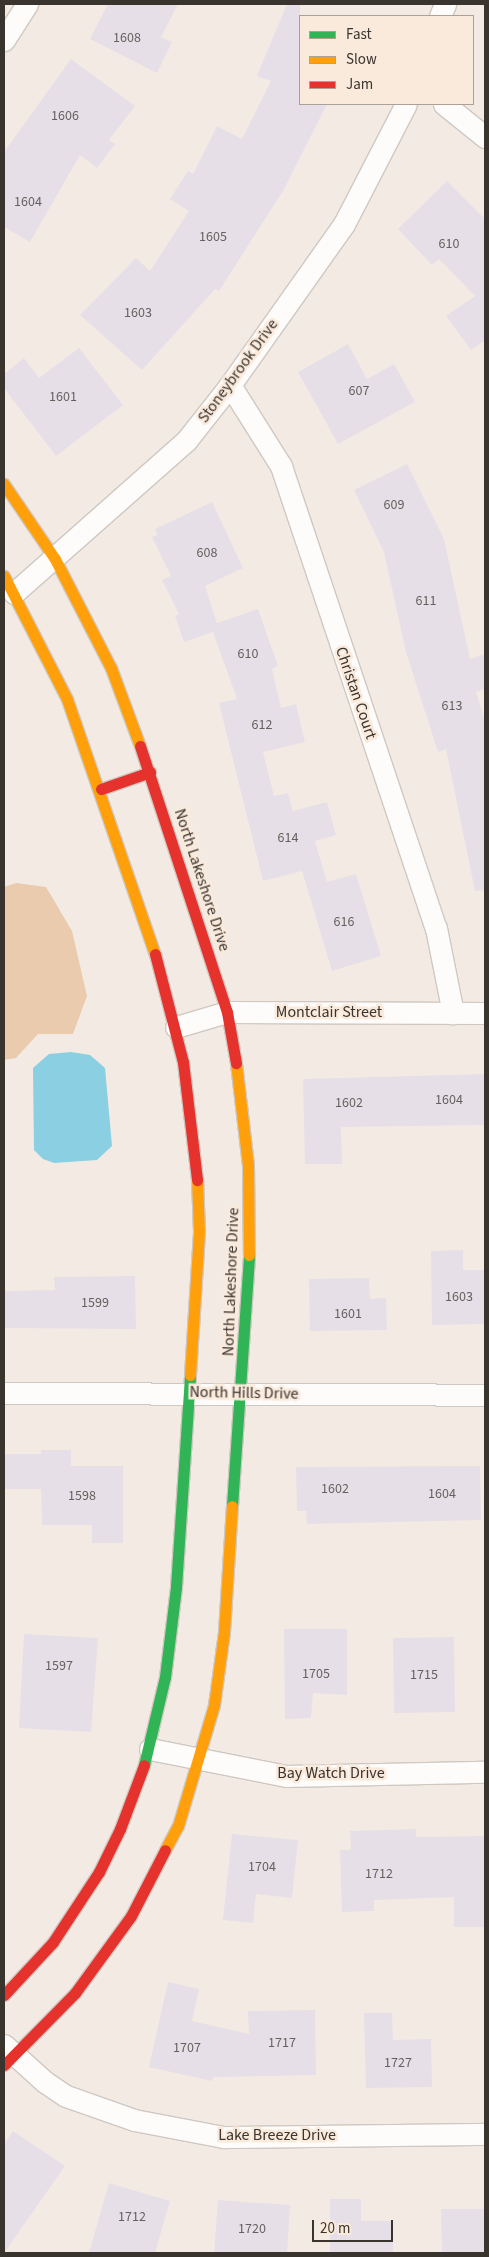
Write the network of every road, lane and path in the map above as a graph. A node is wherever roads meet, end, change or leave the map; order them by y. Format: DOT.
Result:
graph roads {
  1 [pos="27,4"];
  2 [pos="4,40"];
  3 [pos="405,105"];
  4 [pos="445,105"];
  5 [pos="485,137"];
  6 [pos="230,385"];
  7 [pos="4,484"];
  8 [pos="54,559"];
  9 [pos="9,585"];
  10 [pos="150,772"];
  11 [pos="101,790"];
  12 [pos="226,1012"];
  13 [pos="454,1013"];
  14 [pos="485,1013"];
  15 [pos="176,1027"];
  16 [pos="190,1392"];
  17 [pos="4,1393"];
  18 [pos="242,1393"];
  19 [pos="485,1395"];
  20 [pos="150,1748"];
  21 [pos="200,1760"];
  22 [pos="485,1772"];
  23 [pos="4,1995"];
  24 [pos="7,2055"];
  25 [pos="485,2134"];
  1 -- 2 [label="street"];
  3 -- 6 [label="street, Stoneybrook Drive"];
  4 -- 5 [label="street"];
  6 -- 8 [label="street, Stoneybrook Drive"];
  6 -- 13 [label="street, Christan Court"];
  7 -- 8 [label="main road, North Lakeshore Drive"];
  8 -- 9 [label="street, Stoneybrook Drive"];
  8 -- 10 [label="main road, North Lakeshore Drive"];
  9 -- 11 [label="main road, North Lakeshore Drive"];
  10 -- 11 [label="main road"];
  10 -- 12 [label="main road, North Lakeshore Drive"];
  11 -- 15 [label="main road, North Lakeshore Drive"];
  12 -- 13 [label="street, Montclair Street"];
  12 -- 15 [label="street, Montclair Street"];
  12 -- 18 [label="main road, North Lakeshore Drive"];
  13 -- 14 [label="street, Montclair Street"];
  15 -- 16 [label="main road, North Lakeshore Drive"];
  16 -- 17 [label="street, North Hills Drive"];
  16 -- 18 [label="street, North Hills Drive"];
  16 -- 20 [label="main road, North Lakeshore Drive"];
  18 -- 19 [label="street, North Hills Drive"];
  18 -- 21 [label="main road, North Lakeshore Drive"];
  20 -- 21 [label="street, Bay Watch Drive"];
  20 -- 23 [label="main road, North Lakeshore Drive"];
  21 -- 22 [label="street, Bay Watch Drive"];
  21 -- 24 [label="main road, North Lakeshore Drive"];
  24 -- 25 [label="street, Lake Breeze Drive"];
}
